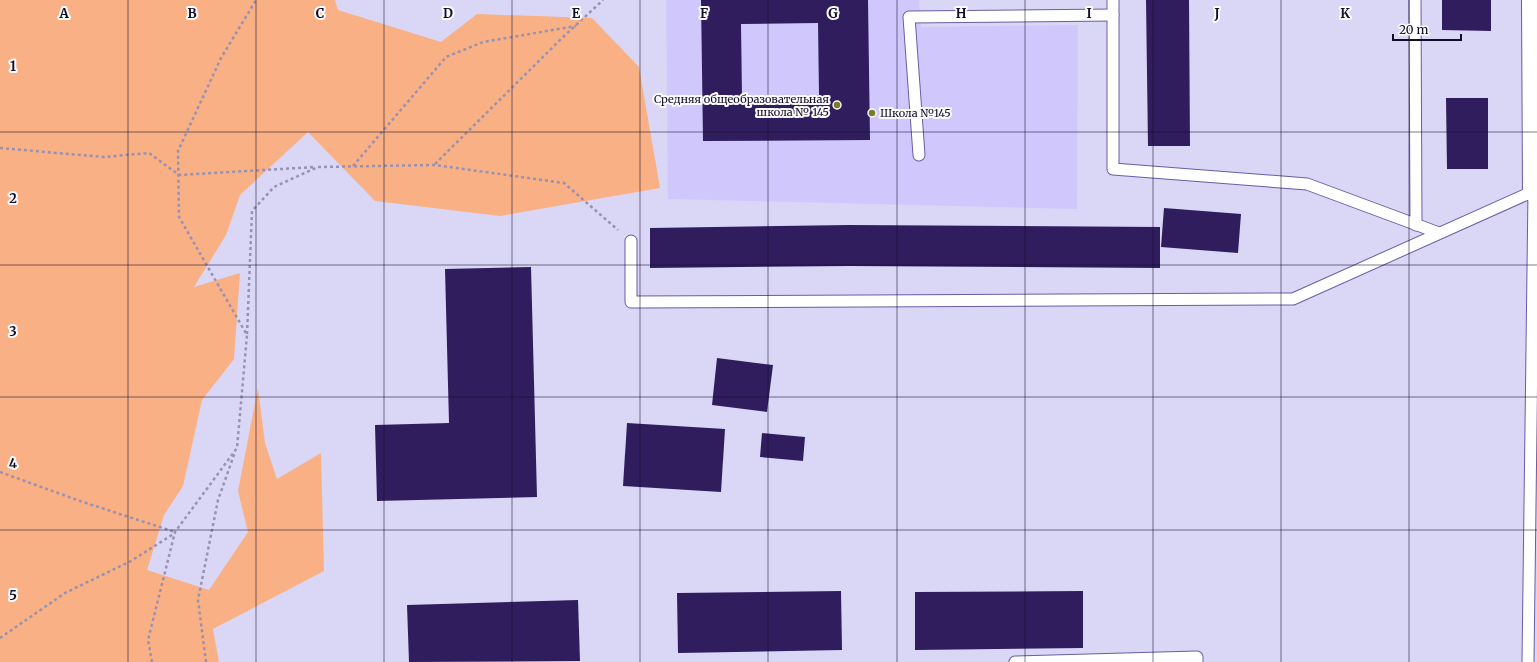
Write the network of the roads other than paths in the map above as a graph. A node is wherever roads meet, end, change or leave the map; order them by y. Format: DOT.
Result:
graph roads {
  1 [pos="1113,0"];
  2 [pos="1415,0"];
  3 [pos="1533,0"];
  4 [pos="1113,15"];
  5 [pos="919,155"];
  6 [pos="1534,191"];
  7 [pos="1416,225"];
  8 [pos="1439,233"];
  9 [pos="631,241"];
  10 [pos="1015,662"];
  11 [pos="1197,662"];
  12 [pos="1528,662"];
  1 -- 4 [label="lane"];
  2 -- 7 [label="lane"];
  3 -- 6 [label="street"];
  4 -- 5 [label="lane"];
  4 -- 7 [label="lane"];
  6 -- 8 [label="lane"];
  6 -- 12 [label="lane"];
  7 -- 8 [label="lane"];
  8 -- 9 [label="lane"];
  10 -- 11 [label="lane"];
}
